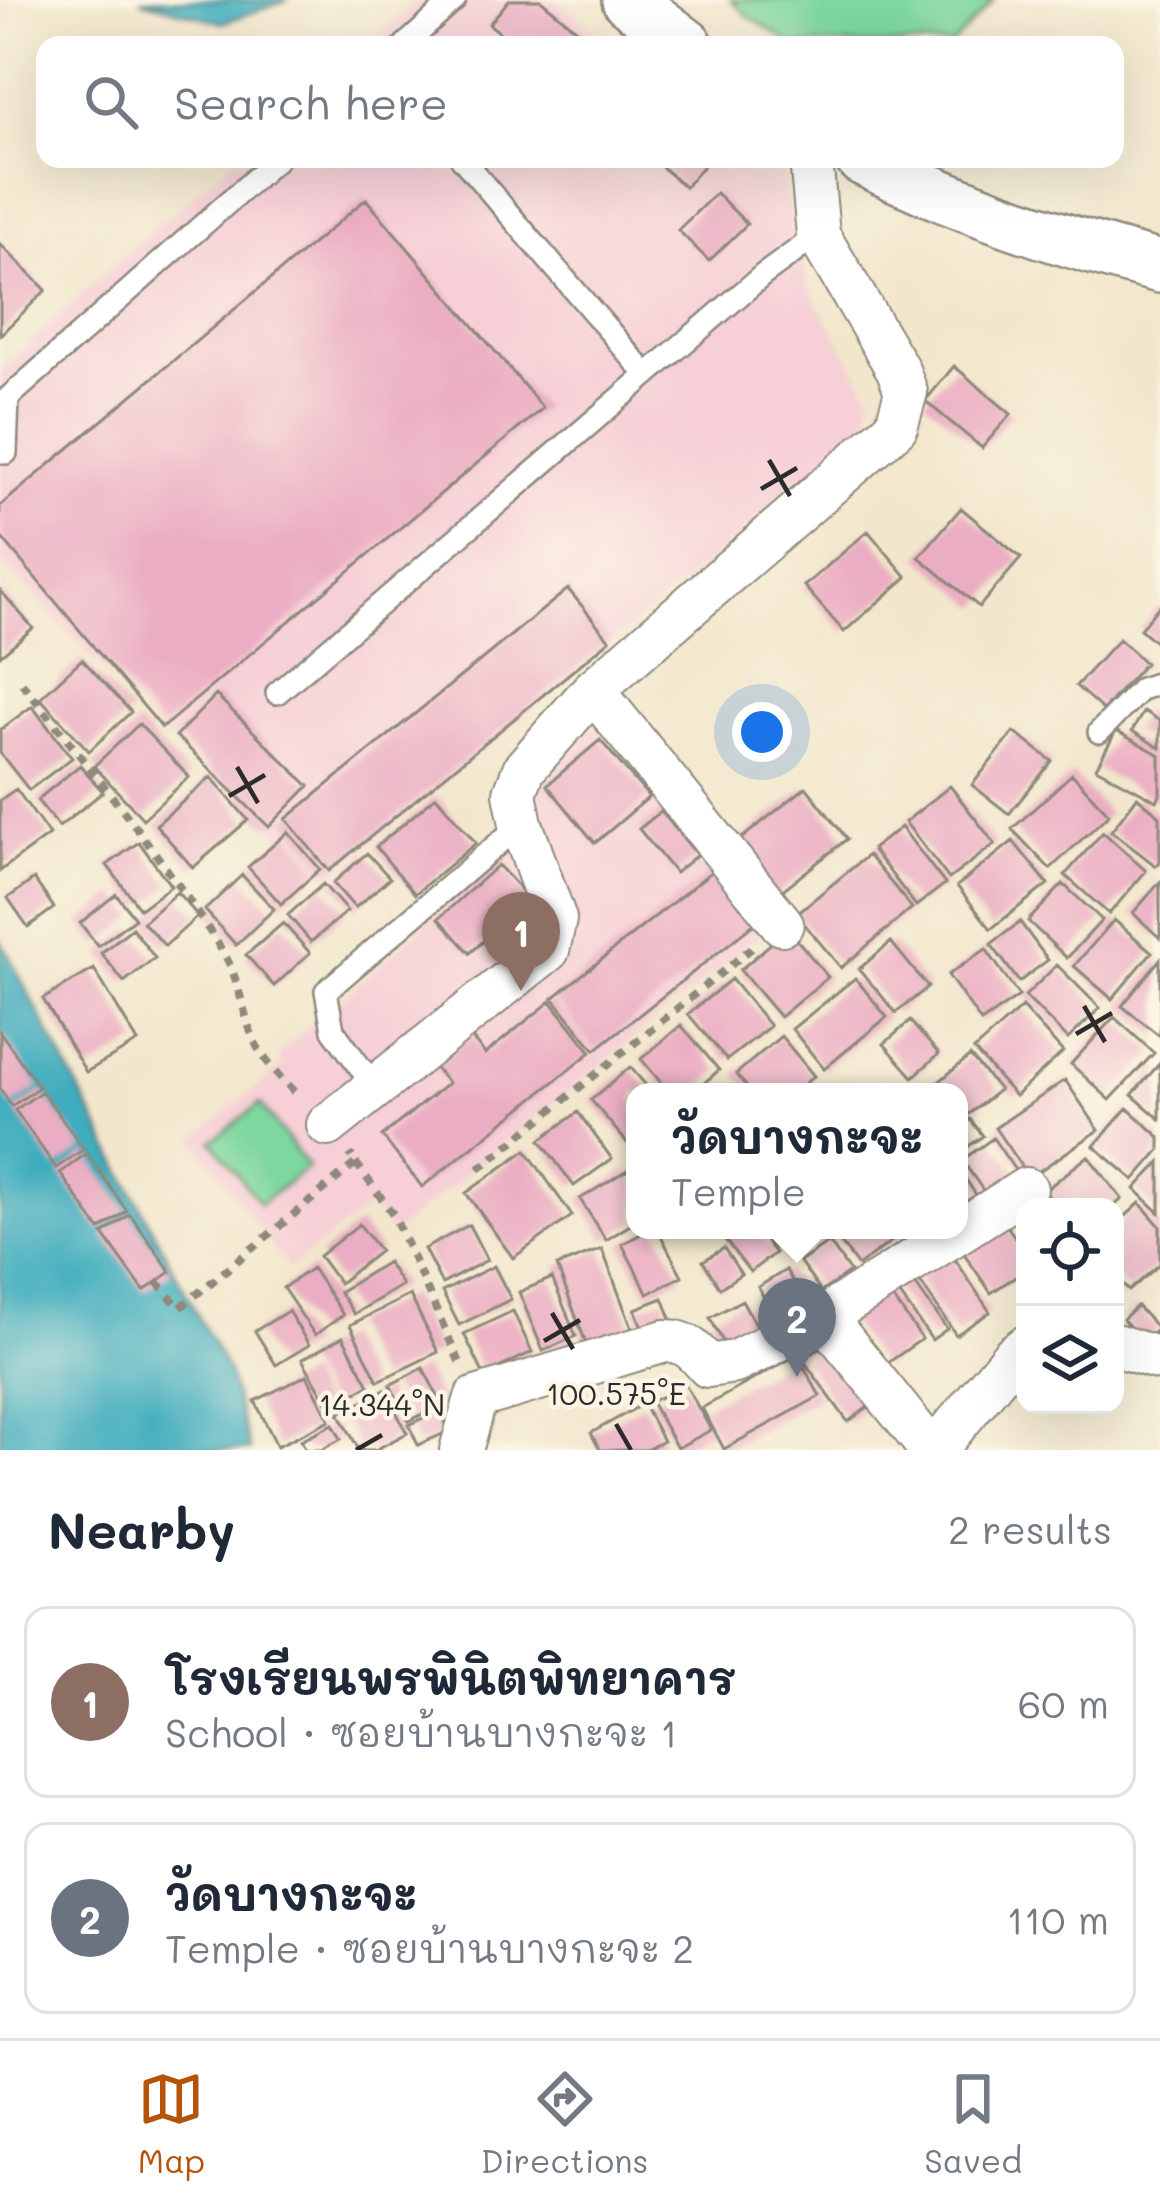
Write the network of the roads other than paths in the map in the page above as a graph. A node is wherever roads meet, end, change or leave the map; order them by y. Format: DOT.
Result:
graph roads {
  1 [pos="455,0"];
  2 [pos="628,0"];
  3 [pos="414,36"];
  4 [pos="675,36"];
  5 [pos="267,168"];
  6 [pos="470,168"];
  7 [pos="812,168"];
  8 [pos="880,168"];
  9 [pos="818,235"];
  10 [pos="1160,267"];
  11 [pos="647,375"];
  12 [pos="4,394"];
  13 [pos="6,453"];
  14 [pos="1160,682"];
  15 [pos="593,690"];
  16 [pos="277,693"];
  17 [pos="1099,732"];
  18 [pos="521,824"];
  19 [pos="782,924"];
  20 [pos="374,1086"];
  21 [pos="328,1125"];
  22 [pos="1026,1189"];
  23 [pos="968,1226"];
  24 [pos="947,1239"];
  25 [pos="824,1317"];
  26 [pos="1124,1348"];
  27 [pos="1016,1354"];
  28 [pos="1160,1359"];
  29 [pos="461,1450"];
  30 [pos="933,1450"];
  1 -- 3 [label="lane"];
  2 -- 4 [label="street"];
  5 -- 12 [label="lane"];
  6 -- 11 [label="lane"];
  7 -- 9 [label="street"];
  8 -- 10 [label="street"];
  9 -- 11 [label="lane"];
  9 -- 15 [label="street"];
  11 -- 16 [label="lane"];
  12 -- 13 [label="lane"];
  14 -- 17 [label="lane"];
  15 -- 18 [label="street"];
  15 -- 19 [label="street"];
  18 -- 20 [label="street"];
  18 -- 20 [label="lane"];
  20 -- 21 [label="street"];
  22 -- 23 [label="street"];
  24 -- 25 [label="street"];
  25 -- 29 [label="street"];
  25 -- 30 [label="street"];
  26 -- 28 [label="street"];
  27 -- 30 [label="street"];
}
